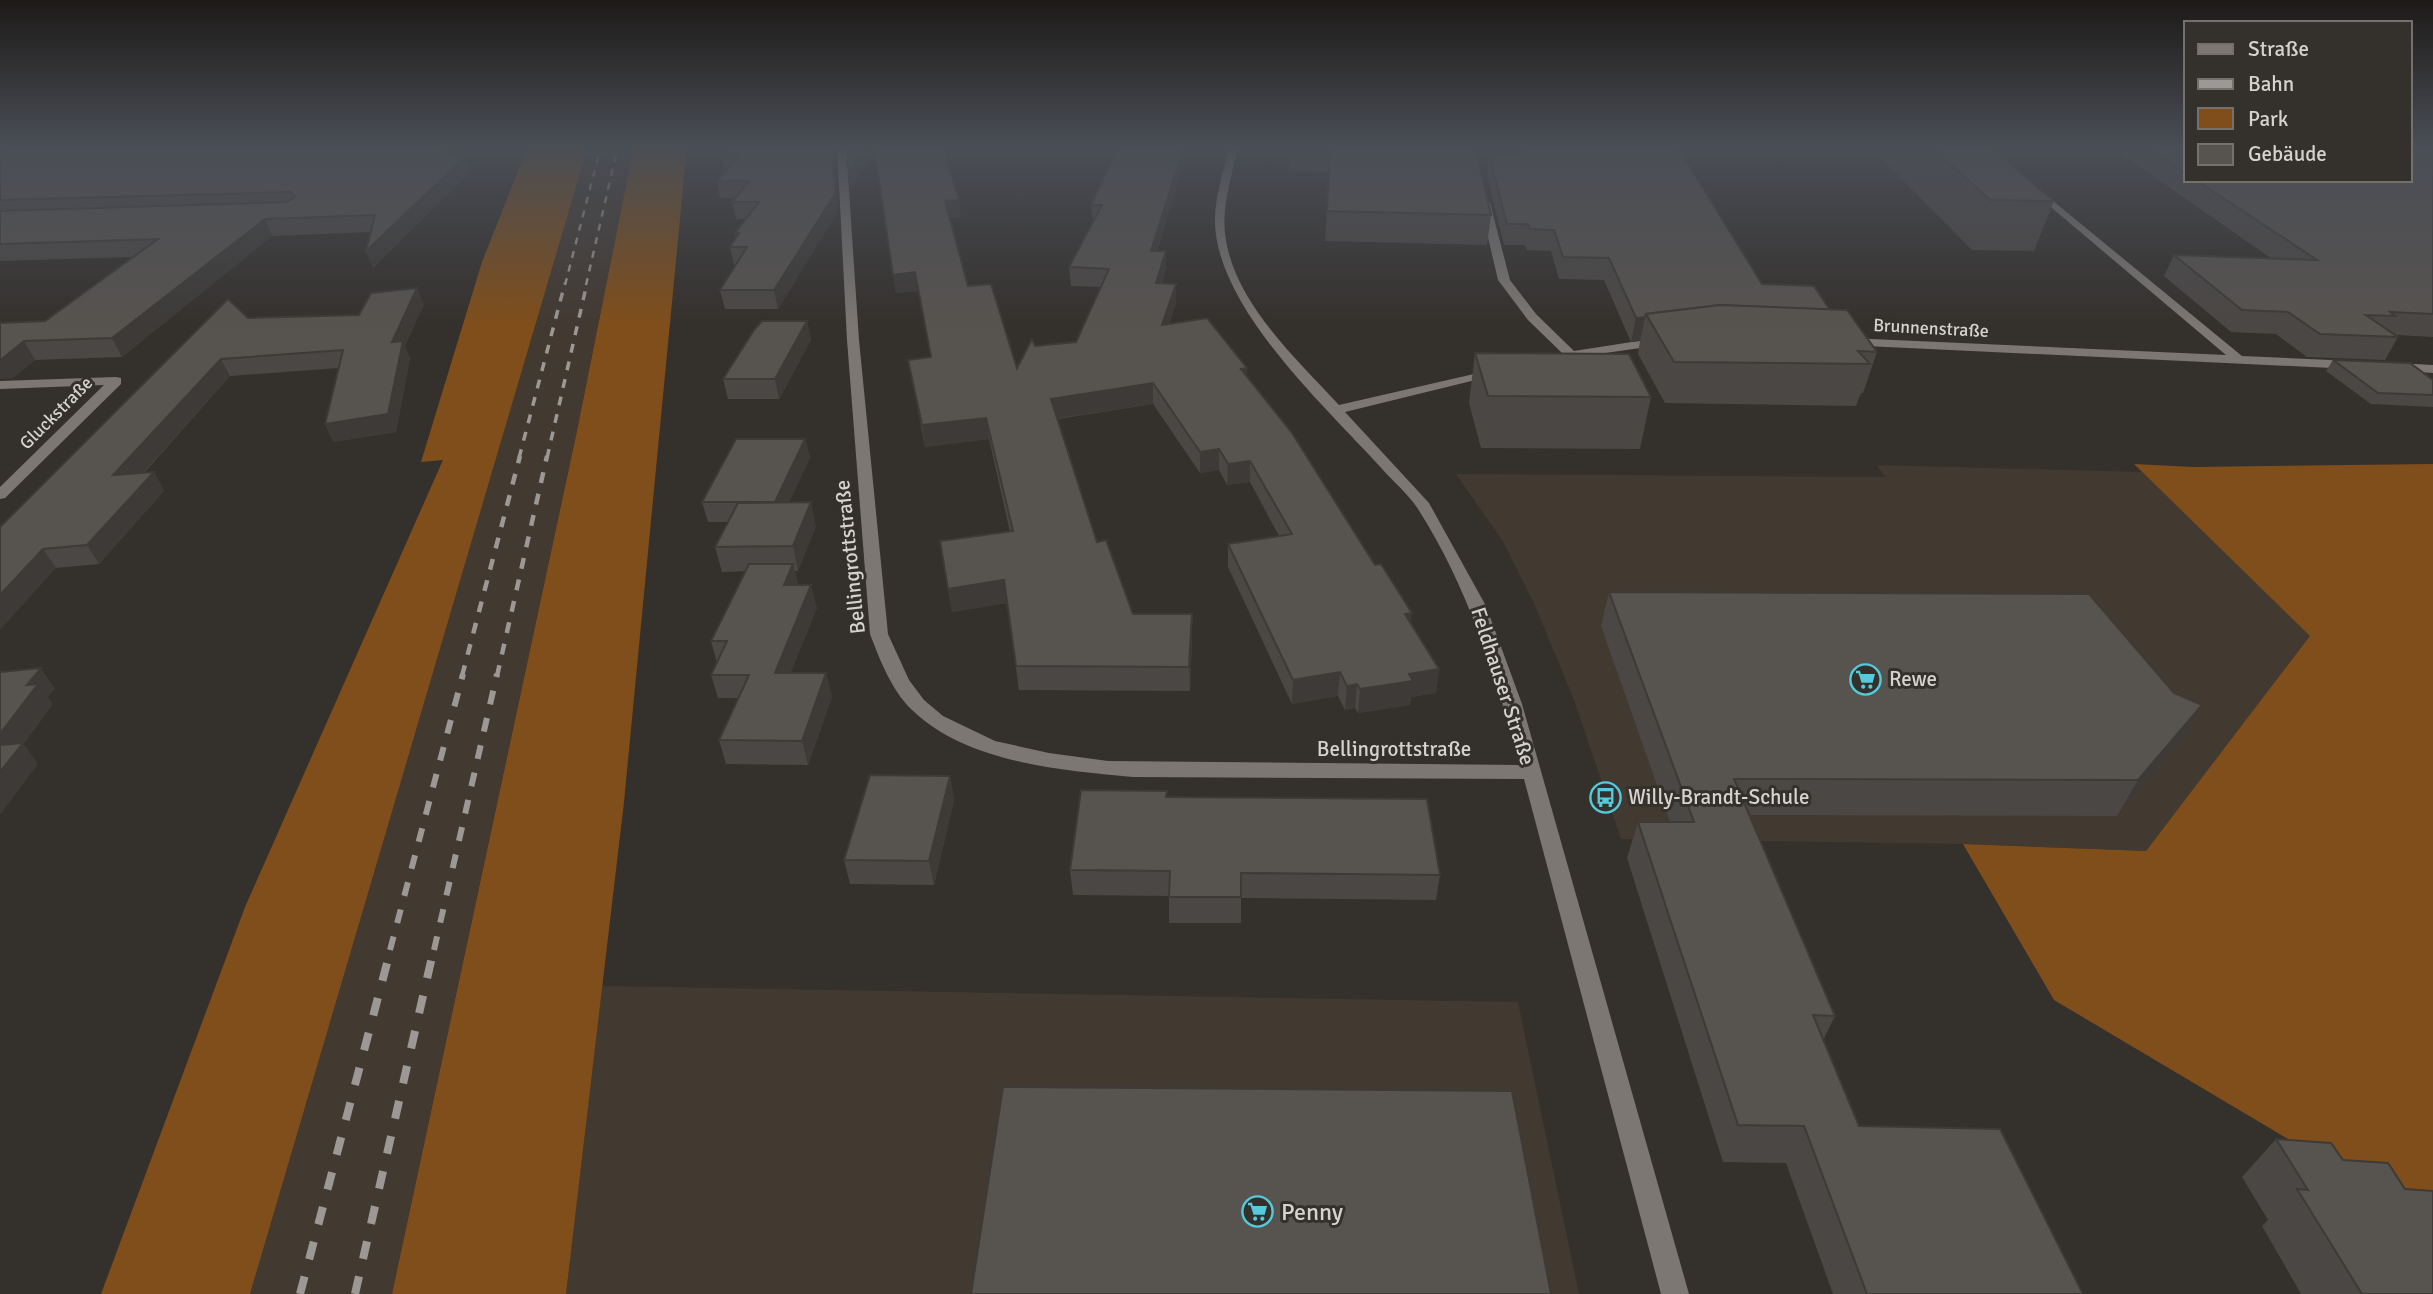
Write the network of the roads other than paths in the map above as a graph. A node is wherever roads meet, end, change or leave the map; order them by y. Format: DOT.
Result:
graph roads {
  1 [pos="845,206"];
  2 [pos="1221,206"];
  3 [pos="1486,206"];
  4 [pos="2055,206"];
  5 [pos="1675,340"];
  6 [pos="1835,341"];
  7 [pos="1570,354"];
  8 [pos="2238,359"];
  9 [pos="1538,361"];
  10 [pos="2363,365"];
  11 [pos="2377,366"];
  12 [pos="1514,367"];
  13 [pos="2433,369"];
  14 [pos="0,385"];
  15 [pos="1335,410"];
  16 [pos="0,495"];
  17 [pos="1531,772"];
  18 [pos="1675,1294"];
  1 -- 17 [label="street, Bellingrottstraße"];
  2 -- 15 [label="street, Feldhauser Straße"];
  3 -- 7 [label="street"];
  4 -- 8 [label="street"];
  5 -- 7 [label="street"];
  6 -- 8 [label="street, Brunnenstraße"];
  7 -- 9 [label="street"];
  8 -- 10 [label="street, Brunnenstraße"];
  11 -- 13 [label="street"];
  12 -- 15 [label="street"];
  14 -- 16 [label="street, Gluckstraße"];
  15 -- 17 [label="street, Feldhauser Straße"];
  17 -- 18 [label="street, Feldhauser Straße"];
}
